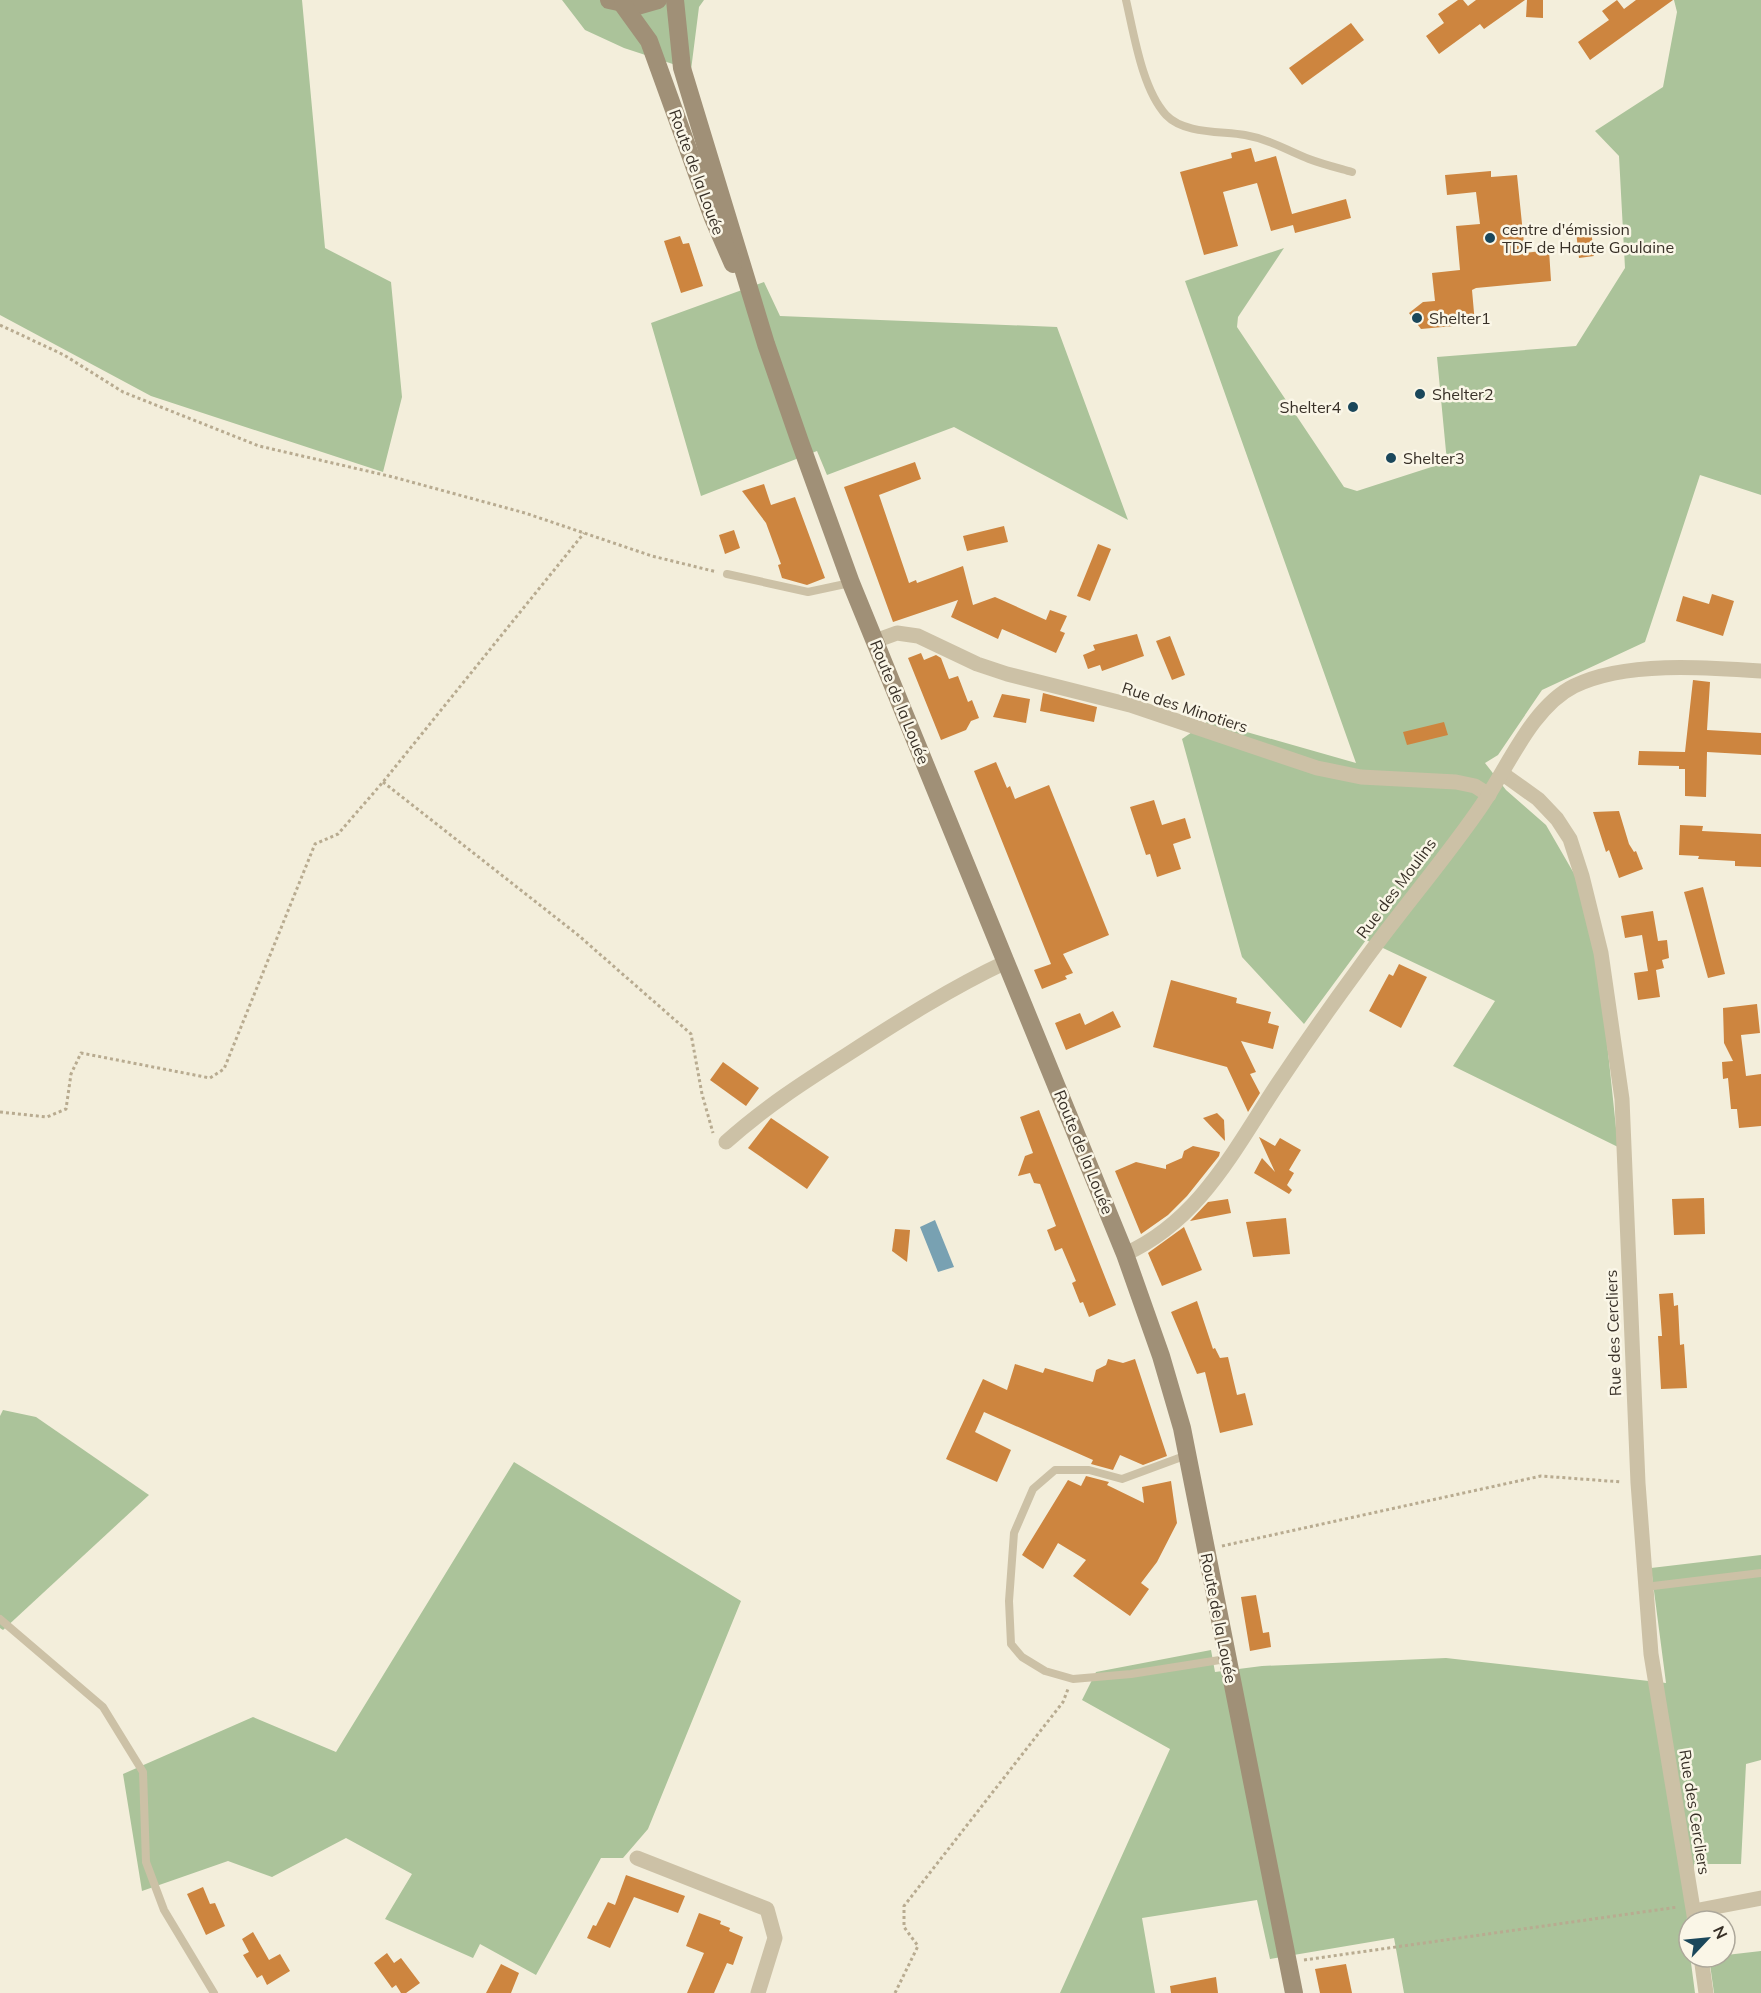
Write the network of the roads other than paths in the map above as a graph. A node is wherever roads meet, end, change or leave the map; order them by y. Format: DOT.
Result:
graph roads {
  1 [pos="658,0"];
  2 [pos="675,0"];
  3 [pos="1126,0"];
  4 [pos="616,2"];
  5 [pos="1352,172"];
  6 [pos="766,344"];
  7 [pos="727,574"];
  8 [pos="851,583"];
  9 [pos="875,641"];
  10 [pos="1761,671"];
  11 [pos="1503,774"];
  12 [pos="1488,795"];
  13 [pos="1006,962"];
  14 [pos="726,1142"];
  15 [pos="1125,1254"];
  16 [pos="1187,1455"];
  17 [pos="1761,1574"];
  18 [pos="1645,1587"];
  19 [pos="0,1619"];
  20 [pos="1226,1659"];
  21 [pos="637,1858"];
  22 [pos="1761,1898"];
  23 [pos="1694,1909"];
  24 [pos="1708,1909"];
  25 [pos="1703,1969"];
  26 [pos="214,1993"];
  27 [pos="758,1993"];
  28 [pos="1294,1993"];
  29 [pos="1706,1993"];
  1 -- 4 [label="main road"];
  2 -- 6 [label="main road, Route de la Louée"];
  3 -- 5 [label="lane"];
  4 -- 6 [label="main road, Route de la Louée"];
  6 -- 8 [label="main road, Route de la Louée"];
  7 -- 8 [label="lane"];
  8 -- 9 [label="main road, Route de la Louée"];
  9 -- 12 [label="street, Rue des Minotiers"];
  9 -- 13 [label="main road, Route de la Louée"];
  10 -- 11 [label="street, Rue des Moulins"];
  11 -- 12 [label="street, Rue des Moulins"];
  11 -- 18 [label="street, Rue des Cercliers"];
  12 -- 15 [label="street, Rue des Moulins"];
  13 -- 14 [label="street"];
  13 -- 15 [label="main road, Route de la Louée"];
  15 -- 16 [label="main road, Route de la Louée"];
  16 -- 20 [label="main road, Route de la Louée"];
  16 -- 20 [label="lane"];
  17 -- 18 [label="lane"];
  18 -- 23 [label="street, Rue des Cercliers"];
  19 -- 26 [label="lane"];
  20 -- 28 [label="main road, Route de la Louée"];
  21 -- 27 [label="street"];
  22 -- 24 [label="street"];
  25 -- 29 [label="street"];
}
